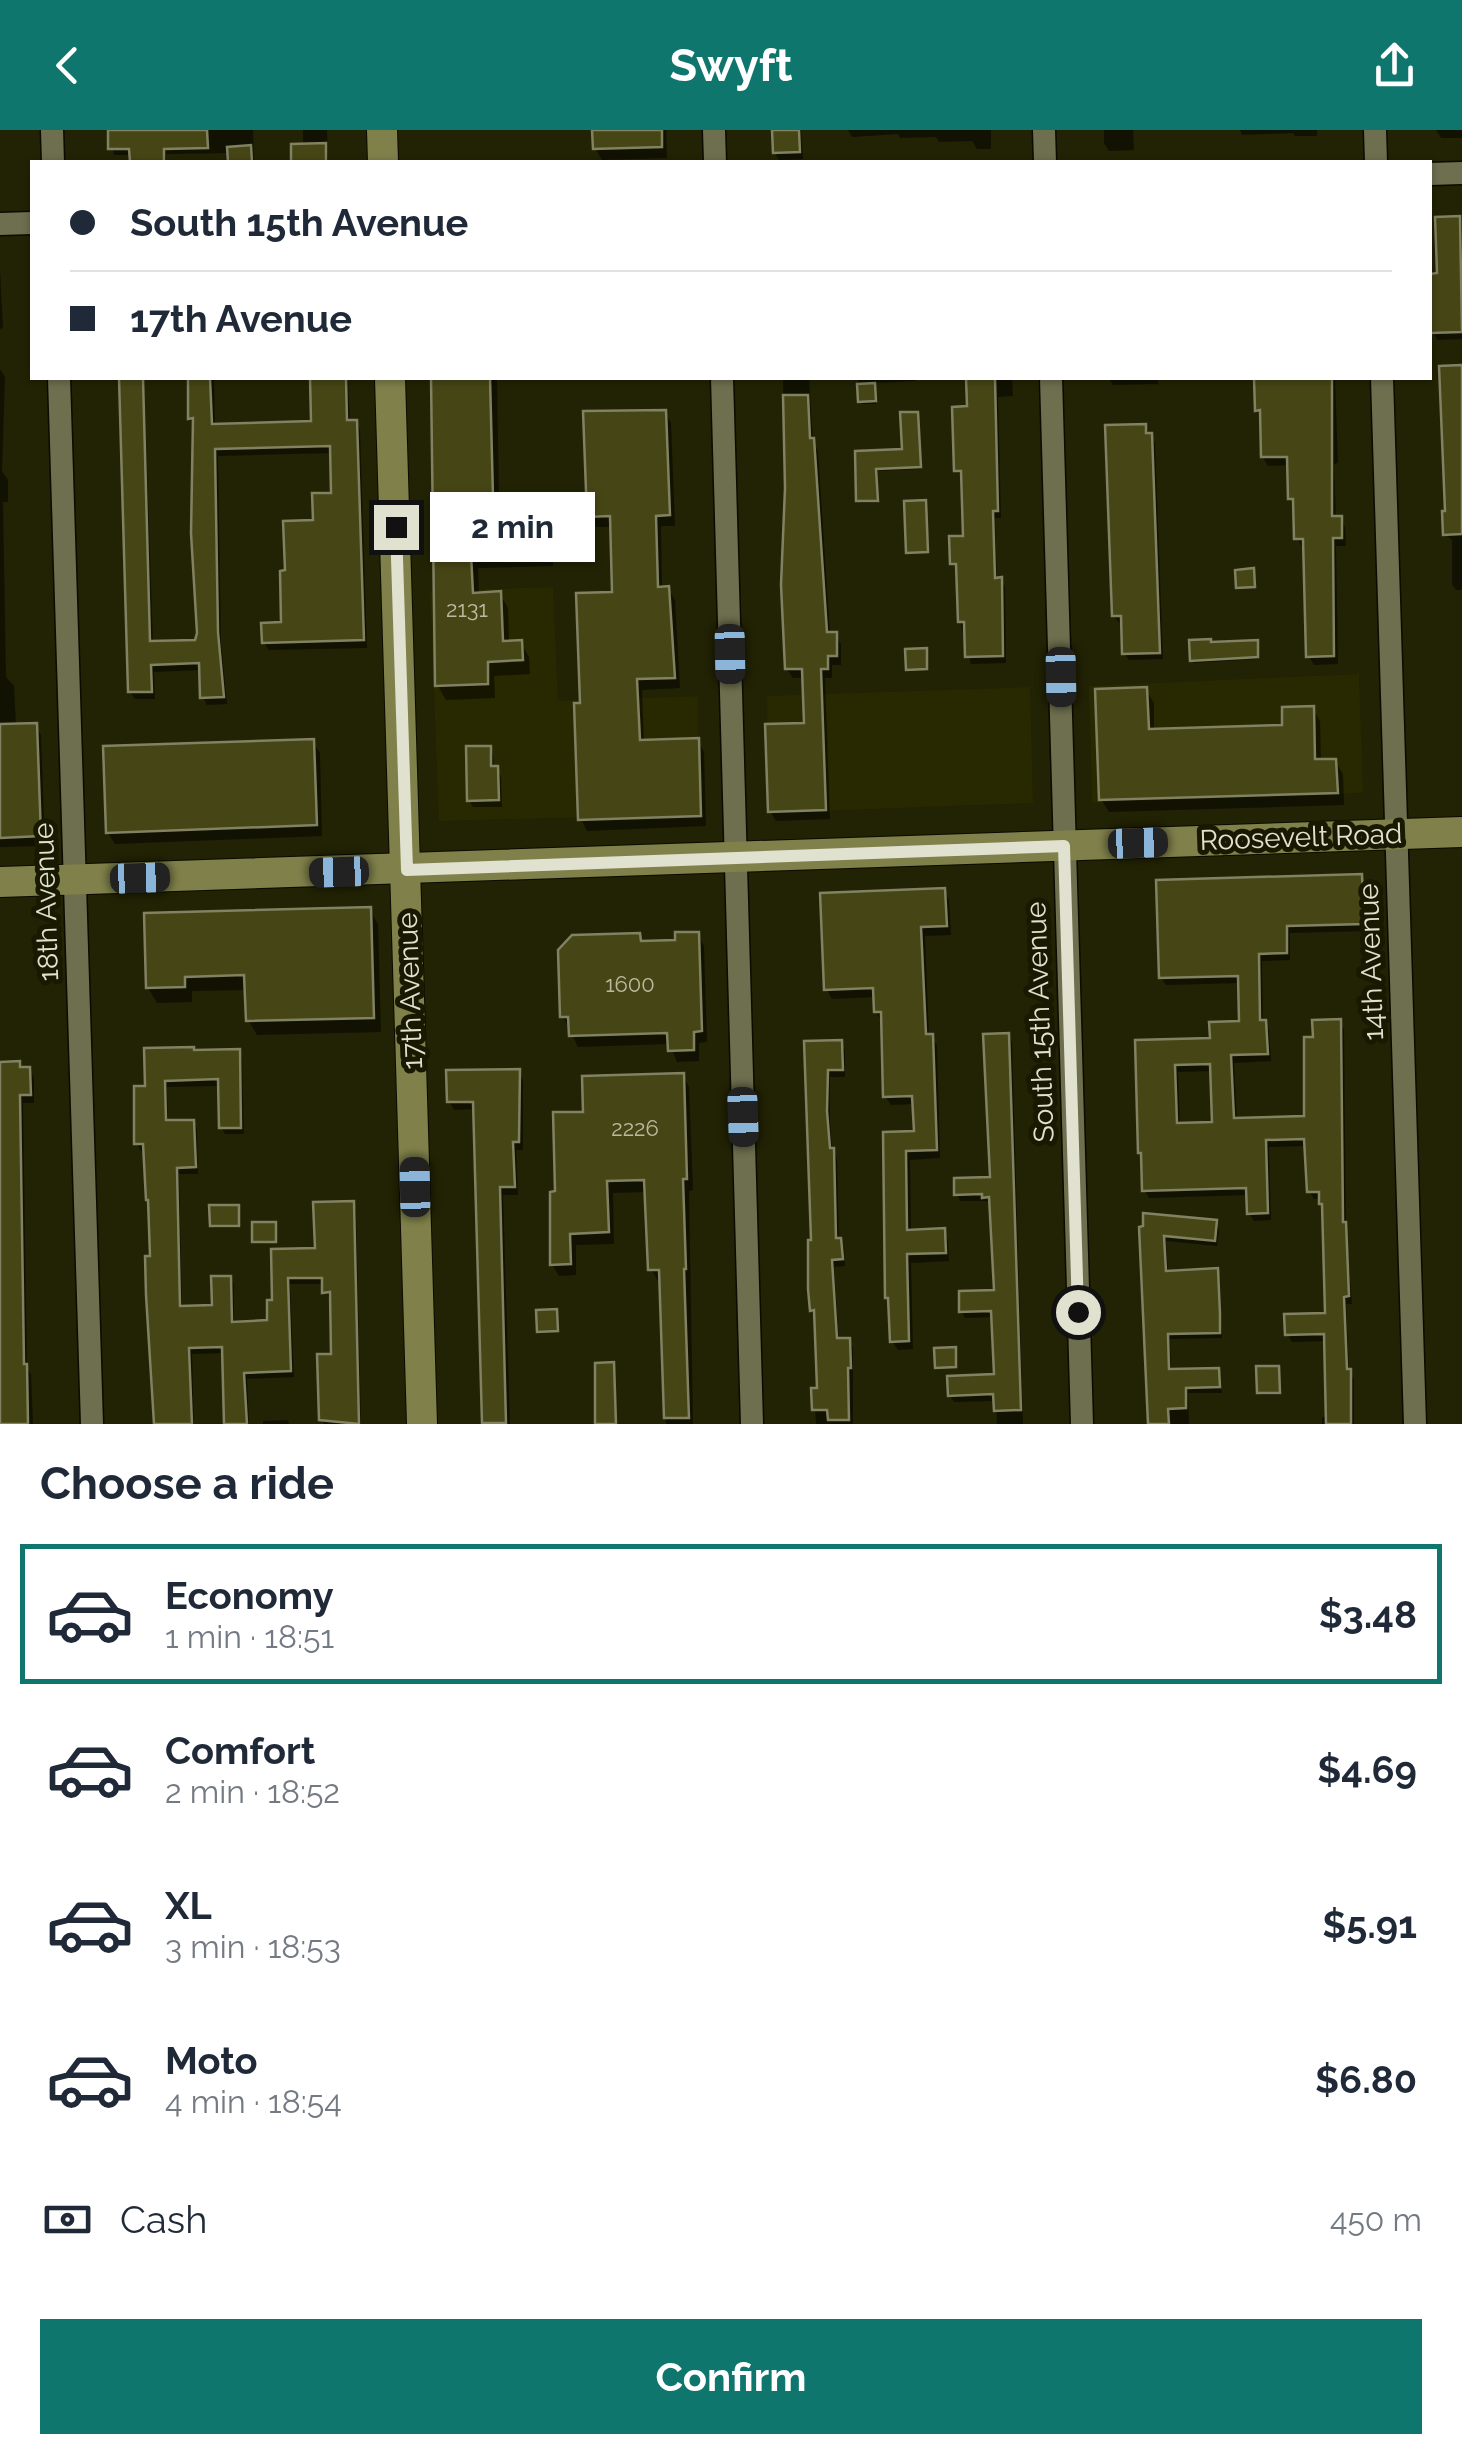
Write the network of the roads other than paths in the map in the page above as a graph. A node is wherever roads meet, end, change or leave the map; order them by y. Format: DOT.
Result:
graph roads {
  1 [pos="52,130"];
  2 [pos="382,130"];
  3 [pos="714,130"];
  4 [pos="1044,130"];
  5 [pos="1375,130"];
  6 [pos="53,160"];
  7 [pos="383,160"];
  8 [pos="715,160"];
  9 [pos="1045,160"];
  10 [pos="1376,160"];
  11 [pos="1462,173"];
  12 [pos="1432,174"];
  13 [pos="30,223"];
  14 [pos="0,224"];
  15 [pos="59,380"];
  16 [pos="390,380"];
  17 [pos="722,380"];
  18 [pos="1052,380"];
  19 [pos="1382,380"];
  20 [pos="1462,832"];
  21 [pos="1397,834"];
  22 [pos="1064,846"];
  23 [pos="736,859"];
  24 [pos="407,870"];
  25 [pos="74,880"];
  26 [pos="0,882"];
  27 [pos="92,1424"];
  28 [pos="422,1424"];
  29 [pos="752,1424"];
  30 [pos="1082,1424"];
  31 [pos="1415,1424"];
  1 -- 6 [label="street"];
  2 -- 7 [label="main road"];
  3 -- 8 [label="street"];
  4 -- 9 [label="street"];
  5 -- 10 [label="street"];
  11 -- 12 [label="street"];
  13 -- 14 [label="street"];
  15 -- 25 [label="street, 18th Avenue"];
  16 -- 24 [label="main road, 17th Avenue"];
  17 -- 23 [label="street"];
  18 -- 22 [label="street, South 15th Avenue"];
  19 -- 21 [label="street, 14th Avenue"];
  20 -- 21 [label="main road, Roosevelt Road"];
  21 -- 22 [label="main road, Roosevelt Road"];
  21 -- 31 [label="street, 14th Avenue"];
  22 -- 23 [label="main road, Roosevelt Road"];
  22 -- 30 [label="street, South 15th Avenue"];
  23 -- 24 [label="main road, Roosevelt Road"];
  23 -- 29 [label="street"];
  24 -- 25 [label="main road, Roosevelt Road"];
  24 -- 28 [label="main road, 17th Avenue"];
  25 -- 26 [label="main road, Roosevelt Road"];
  25 -- 27 [label="street, 18th Avenue"];
}
